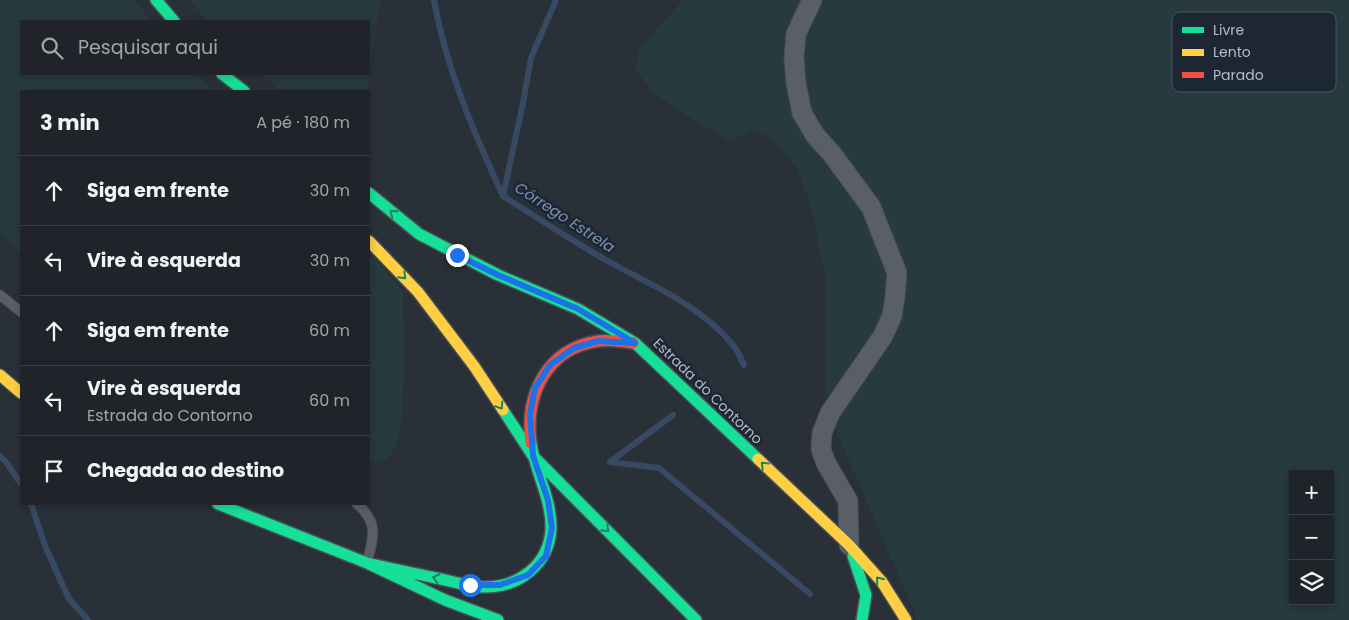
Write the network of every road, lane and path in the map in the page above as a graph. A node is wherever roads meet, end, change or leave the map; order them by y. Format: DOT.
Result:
graph roads {
  1 [pos="156,0"];
  2 [pos="812,0"];
  3 [pos="173,20"];
  4 [pos="217,75"];
  5 [pos="223,75"];
  6 [pos="229,90"];
  7 [pos="243,90"];
  8 [pos="370,194"];
  9 [pos="370,243"];
  10 [pos="0,295"];
  11 [pos="20,311"];
  12 [pos="635,343"];
  13 [pos="0,375"];
  14 [pos="20,392"];
  15 [pos="533,456"];
  16 [pos="221,505"];
  17 [pos="358,505"];
  18 [pos="849,545"];
  19 [pos="367,563"];
  20 [pos="498,620"];
  21 [pos="696,620"];
  22 [pos="862,620"];
  23 [pos="906,620"];
  1 -- 3 [label="main road"];
  2 -- 18 [label="street"];
  4 -- 6 [label="main road"];
  5 -- 7 [label="main road"];
  12 -- 8 [label="main road, Estrada do Contorno, one-way"];
  9 -- 15 [label="main road, one-way"];
  10 -- 11 [label="lane"];
  12 -- 15 [label="main road"];
  18 -- 12 [label="main road, Estrada do Contorno, one-way"];
  13 -- 14 [label="main road"];
  15 -- 19 [label="main road, one-way"];
  15 -- 21 [label="main road, one-way"];
  16 -- 19 [label="main road"];
  17 -- 19 [label="lane"];
  18 -- 22 [label="main road"];
  23 -- 18 [label="main road, Estrada do Contorno, one-way"];
  19 -- 20 [label="main road"];
}
